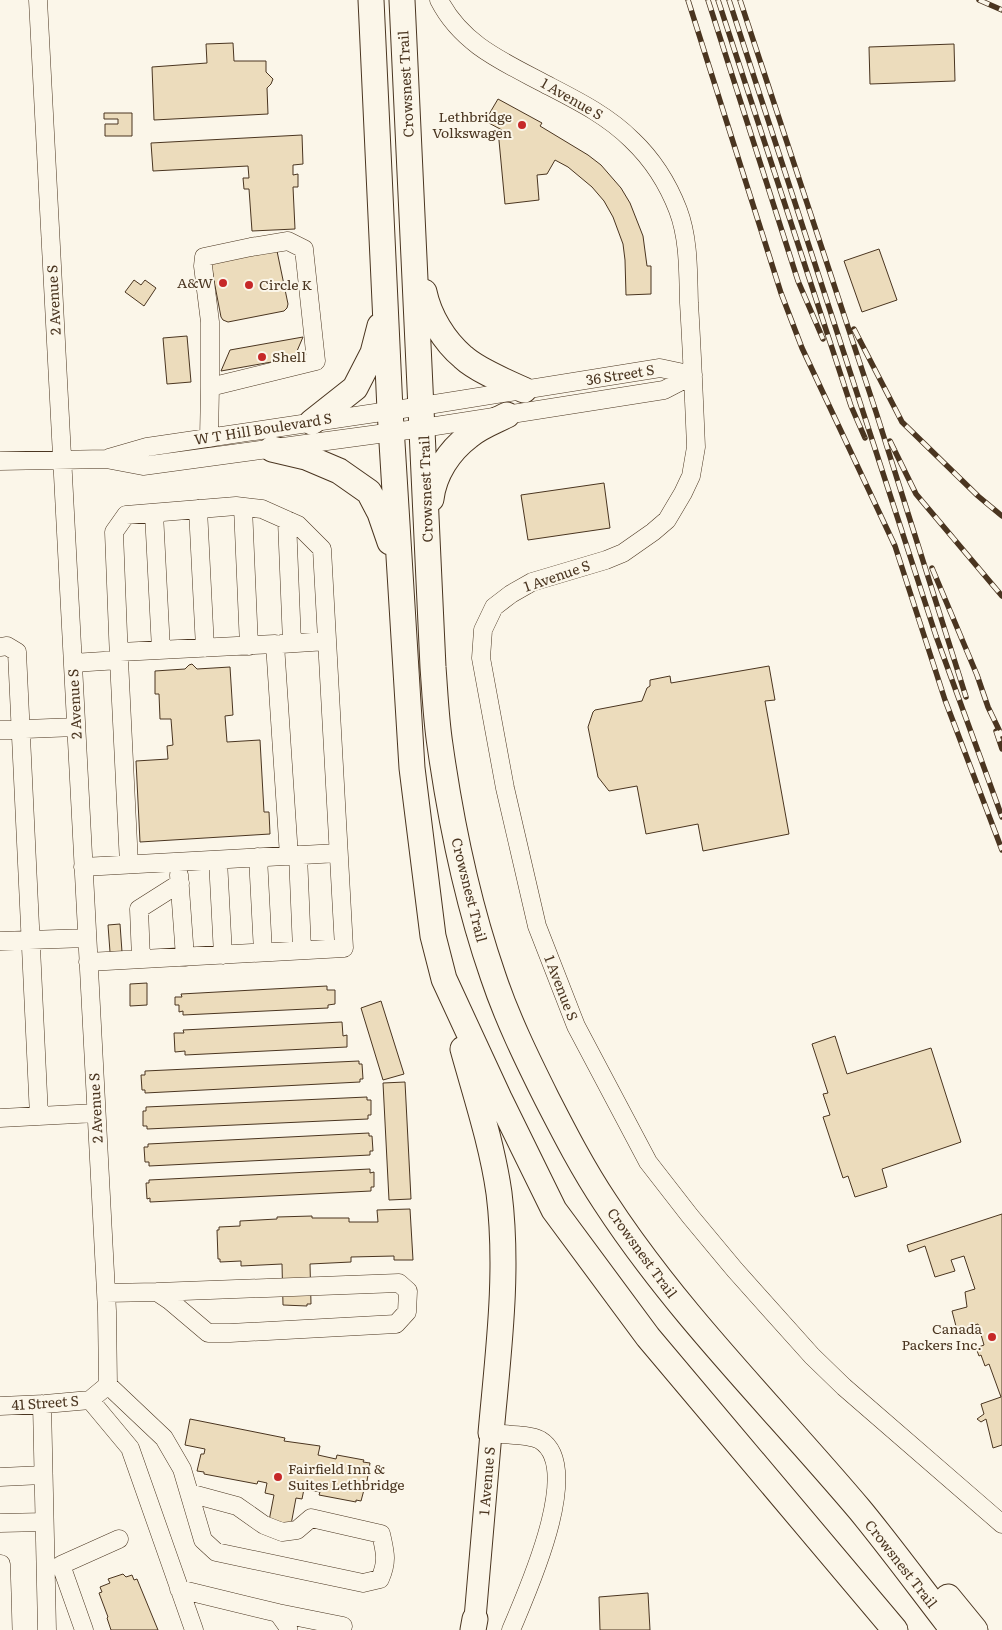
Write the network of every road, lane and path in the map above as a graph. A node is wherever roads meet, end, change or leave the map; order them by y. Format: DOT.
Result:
graph roads {
  1 [pos="38,0"];
  2 [pos="371,0"];
  3 [pos="402,0"];
  4 [pos="439,0"];
  5 [pos="414,244"];
  6 [pos="385,305"];
  7 [pos="693,374"];
  8 [pos="210,387"];
  9 [pos="524,390"];
  10 [pos="507,415"];
  11 [pos="423,417"];
  12 [pos="390,421"];
  13 [pos="312,422"];
  14 [pos="209,438"];
  15 [pos="272,449"];
  16 [pos="106,459"];
  17 [pos="62,460"];
  18 [pos="0,461"];
  19 [pos="243,507"];
  20 [pos="198,509"];
  21 [pos="154,513"];
  22 [pos="287,520"];
  23 [pos="427,526"];
  24 [pos="400,568"];
  25 [pos="327,641"];
  26 [pos="284,644"];
  27 [pos="249,646"];
  28 [pos="0,647"];
  29 [pos="205,648"];
  30 [pos="161,650"];
  31 [pos="120,656"];
  32 [pos="73,663"];
  33 [pos="76,727"];
  34 [pos="20,729"];
  35 [pos="0,730"];
  36 [pos="338,853"];
  37 [pos="293,855"];
  38 [pos="258,857"];
  39 [pos="218,860"];
  40 [pos="179,862"];
  41 [pos="129,864"];
  42 [pos="83,867"];
  43 [pos="180,883"];
  44 [pos="87,938"];
  45 [pos="30,940"];
  46 [pos="0,941"];
  47 [pos="302,950"];
  48 [pos="263,952"];
  49 [pos="223,955"];
  50 [pos="185,957"];
  51 [pos="141,959"];
  52 [pos="88,962"];
  53 [pos="444,979"];
  54 [pos="96,1113"];
  55 [pos="39,1116"];
  56 [pos="0,1118"];
  57 [pos="106,1292"];
  58 [pos="157,1292"];
  59 [pos="108,1385"];
  60 [pos="90,1400"];
  61 [pos="42,1404"];
  62 [pos="0,1406"];
  63 [pos="491,1434"];
  64 [pos="43,1475"];
  65 [pos="0,1477"];
  66 [pos="189,1493"];
  67 [pos="860,1511"];
  68 [pos="44,1522"];
  69 [pos="0,1523"];
  70 [pos="1002,1524"];
  71 [pos="119,1539"];
  72 [pos="1,1564"];
  73 [pos="53,1565"];
  74 [pos="856,1582"];
  75 [pos="179,1589"];
  76 [pos="1,1593"];
  77 [pos="278,1613"];
  78 [pos="343,1626"];
  79 [pos="474,1626"];
  80 [pos="3,1630"];
  81 [pos="47,1630"];
  82 [pos="84,1630"];
  83 [pos="194,1630"];
  84 [pos="288,1630"];
  85 [pos="511,1630"];
  86 [pos="895,1630"];
  87 [pos="903,1630"];
  88 [pos="953,1630"];
  89 [pos="975,1630"];
  1 -- 17 [label="street, 2 Avenue S"];
  2 -- 6 [label="highway"];
  3 -- 5 [label="highway, Crowsnest Trail"];
  4 -- 7 [label="street, 1 Avenue S"];
  5 -- 9 [label="highway"];
  5 -- 11 [label="highway, Crowsnest Trail"];
  6 -- 12 [label="highway"];
  6 -- 13 [label="highway"];
  7 -- 9 [label="street, 36 Street S"];
  7 -- 10 [label="street, 36 Street S"];
  7 -- 70 [label="street, 1 Avenue S"];
  8 -- 8 [label="street"];
  8 -- 14 [label="street"];
  9 -- 11 [label="street, 36 Street S"];
  10 -- 11 [label="street, 36 Street S"];
  10 -- 23 [label="highway"];
  11 -- 12 [label="street"];
  11 -- 23 [label="highway, Crowsnest Trail"];
  12 -- 13 [label="street, W T Hill Boulevard S"];
  12 -- 15 [label="street, W T Hill Boulevard S"];
  12 -- 24 [label="highway"];
  13 -- 14 [label="street, W T Hill Boulevard S"];
  14 -- 16 [label="street, W T Hill Boulevard S"];
  15 -- 16 [label="street, W T Hill Boulevard S"];
  15 -- 24 [label="highway"];
  16 -- 17 [label="street, W T Hill Boulevard S"];
  17 -- 18 [label="street, W T Hill Boulevard S"];
  17 -- 32 [label="street, 2 Avenue S"];
  19 -- 20 [label="street"];
  19 -- 22 [label="street"];
  19 -- 27 [label="street"];
  20 -- 21 [label="street"];
  20 -- 29 [label="street"];
  21 -- 30 [label="street"];
  21 -- 31 [label="street"];
  22 -- 25 [label="street"];
  22 -- 26 [label="street"];
  23 -- 67 [label="highway, Crowsnest Trail"];
  24 -- 53 [label="highway"];
  25 -- 26 [label="street"];
  25 -- 36 [label="street"];
  26 -- 27 [label="street"];
  26 -- 37 [label="street"];
  27 -- 29 [label="street"];
  28 -- 34 [label="street"];
  29 -- 30 [label="street"];
  30 -- 31 [label="street"];
  31 -- 32 [label="street"];
  31 -- 41 [label="street"];
  32 -- 33 [label="street, 2 Avenue S"];
  33 -- 34 [label="street"];
  33 -- 42 [label="street, 2 Avenue S"];
  34 -- 35 [label="street"];
  34 -- 45 [label="street"];
  36 -- 37 [label="street"];
  36 -- 47 [label="street"];
  37 -- 38 [label="street"];
  37 -- 47 [label="street"];
  38 -- 39 [label="street"];
  38 -- 48 [label="street"];
  39 -- 40 [label="street"];
  39 -- 49 [label="street"];
  40 -- 41 [label="street"];
  40 -- 43 [label="street"];
  41 -- 42 [label="street"];
  42 -- 44 [label="street, 2 Avenue S"];
  43 -- 50 [label="street"];
  43 -- 51 [label="street"];
  44 -- 45 [label="street"];
  44 -- 52 [label="street, 2 Avenue S"];
  45 -- 46 [label="street"];
  45 -- 55 [label="street"];
  47 -- 48 [label="street"];
  48 -- 49 [label="street"];
  49 -- 50 [label="street"];
  50 -- 51 [label="street"];
  51 -- 52 [label="street"];
  52 -- 54 [label="street, 2 Avenue S"];
  53 -- 63 [label="highway"];
  53 -- 74 [label="highway"];
  54 -- 55 [label="street"];
  54 -- 57 [label="street, 2 Avenue S"];
  55 -- 56 [label="street"];
  57 -- 58 [label="street"];
  57 -- 59 [label="street, 2 Avenue S"];
  58 -- 58 [label="street"];
  59 -- 60 [label="street"];
  59 -- 66 [label="street"];
  60 -- 61 [label="street, 41 Street S"];
  60 -- 75 [label="street"];
  61 -- 62 [label="street, 41 Street S"];
  61 -- 64 [label="street"];
  63 -- 79 [label="main road, 1 Avenue S"];
  63 -- 85 [label="street, 1 Avenue S"];
  64 -- 65 [label="street"];
  64 -- 68 [label="street"];
  66 -- 66 [label="street"];
  67 -- 88 [label="highway, Crowsnest Trail"];
  67 -- 89 [label="highway"];
  68 -- 69 [label="street"];
  68 -- 73 [label="street"];
  71 -- 73 [label="street"];
  72 -- 76 [label="street"];
  73 -- 81 [label="street"];
  73 -- 82 [label="street"];
  74 -- 86 [label="highway"];
  74 -- 87 [label="highway"];
  75 -- 77 [label="street"];
  75 -- 83 [label="street"];
  76 -- 80 [label="street"];
  77 -- 78 [label="street"];
  77 -- 84 [label="street"];
}
